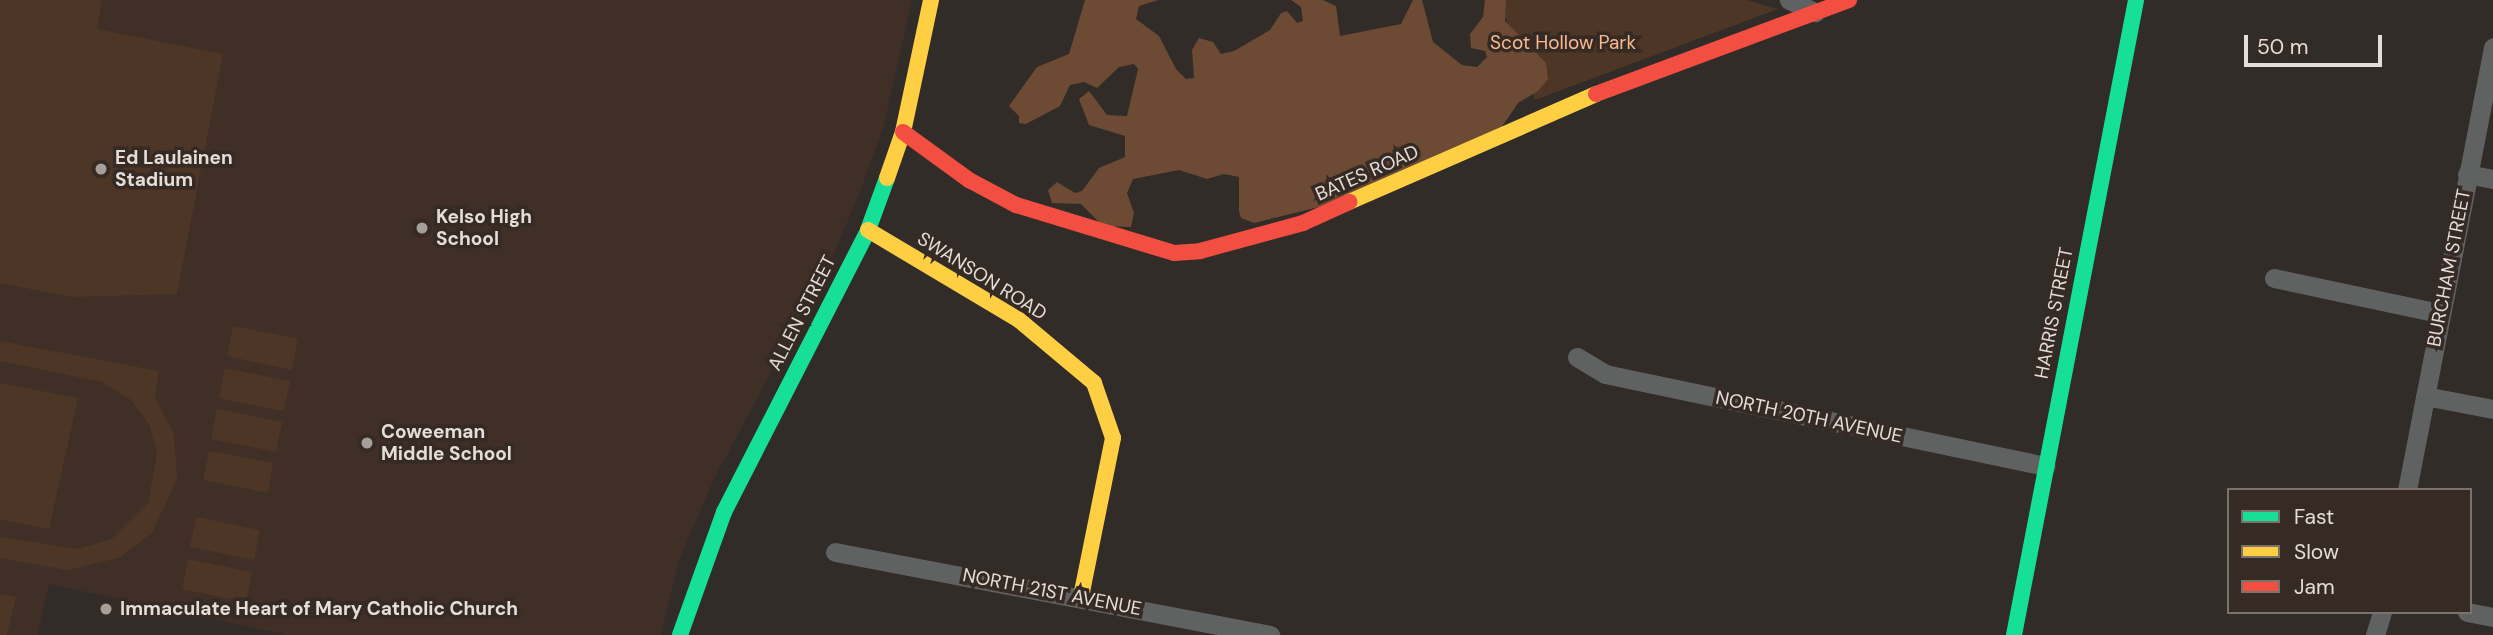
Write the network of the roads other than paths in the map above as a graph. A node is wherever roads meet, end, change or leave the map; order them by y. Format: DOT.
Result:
graph roads {
  1 [pos="931,0"];
  2 [pos="1789,0"];
  3 [pos="1849,0"];
  4 [pos="2136,0"];
  5 [pos="1815,12"];
  6 [pos="2493,47"];
  7 [pos="903,132"];
  8 [pos="2467,174"];
  9 [pos="2493,179"];
  10 [pos="868,230"];
  11 [pos="2274,278"];
  12 [pos="2439,313"];
  13 [pos="1577,357"];
  14 [pos="2425,396"];
  15 [pos="2493,409"];
  16 [pos="2045,466"];
  17 [pos="2407,488"];
  18 [pos="835,552"];
  19 [pos="1081,597"];
  20 [pos="2472,613"];
  21 [pos="2381,614"];
  22 [pos="2493,617"];
  23 [pos="680,635"];
  24 [pos="1270,635"];
  25 [pos="2014,635"];
  26 [pos="2375,635"];
  1 -- 7 [label="street, ALLEN STREET"];
  2 -- 5 [label="street"];
  3 -- 5 [label="street, BATES ROAD"];
  4 -- 16 [label="street, HARRIS STREET"];
  5 -- 7 [label="street, BATES ROAD"];
  6 -- 8 [label="street, BURCHAM STREET"];
  7 -- 10 [label="street, ALLEN STREET"];
  8 -- 9 [label="street"];
  8 -- 12 [label="street, BURCHAM STREET"];
  10 -- 19 [label="street, SWANSON ROAD"];
  10 -- 23 [label="street, ALLEN STREET"];
  11 -- 12 [label="street"];
  12 -- 14 [label="street, BURCHAM STREET"];
  13 -- 16 [label="street, NORTH 20TH AVENUE"];
  14 -- 15 [label="street"];
  14 -- 17 [label="street, BURCHAM STREET"];
  16 -- 25 [label="street, HARRIS STREET"];
  18 -- 19 [label="street, NORTH 21ST AVENUE"];
  19 -- 24 [label="street, NORTH 21ST AVENUE"];
  20 -- 22 [label="street"];
  21 -- 26 [label="street"];
}
